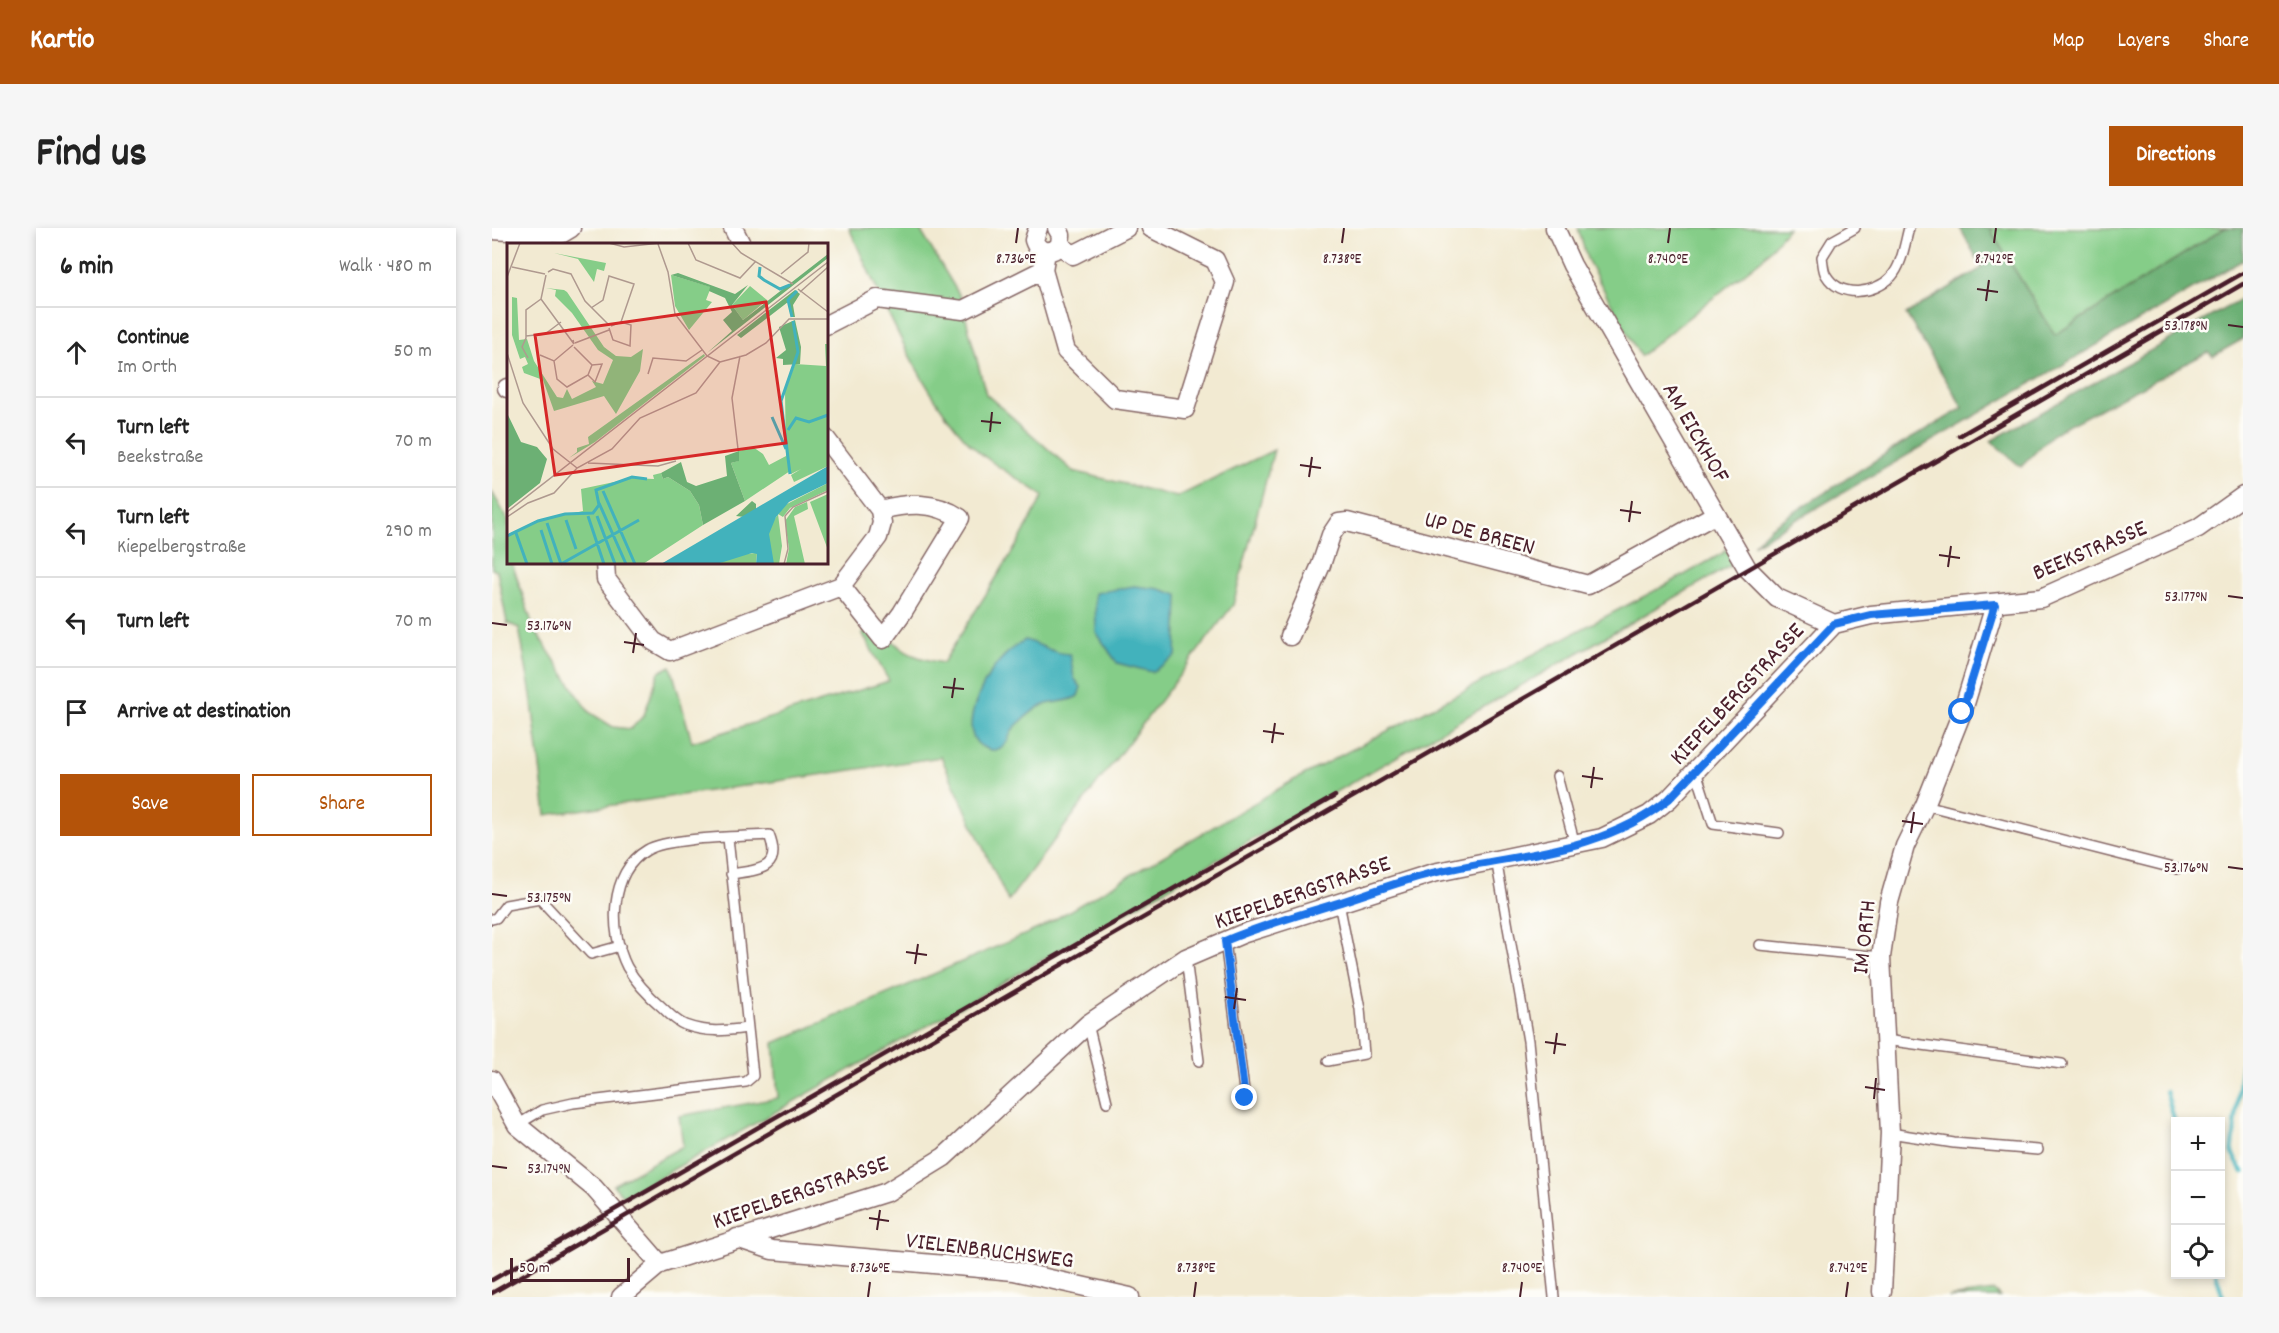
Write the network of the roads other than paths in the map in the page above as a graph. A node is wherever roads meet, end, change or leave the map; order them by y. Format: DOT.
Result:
graph roads {
  1 [pos="571,228"];
  2 [pos="733,228"];
  3 [pos="1038,228"];
  4 [pos="1126,228"];
  5 [pos="1151,228"];
  6 [pos="1555,228"];
  7 [pos="1855,228"];
  8 [pos="1909,228"];
  9 [pos="496,230"];
  10 [pos="1054,242"];
  11 [pos="740,243"];
  12 [pos="1042,270"];
  13 [pos="828,324"];
  14 [pos="828,442"];
  15 [pos="2243,496"];
  16 [pos="880,510"];
  17 [pos="1716,514"];
  18 [pos="605,564"];
  19 [pos="841,586"];
  20 [pos="1995,605"];
  21 [pos="1834,624"];
  22 [pos="1290,636"];
  23 [pos="1696,771"];
  24 [pos="1557,776"];
  25 [pos="1925,805"];
  26 [pos="1779,833"];
  27 [pos="728,838"];
  28 [pos="1575,845"];
  29 [pos="1496,859"];
  30 [pos="2177,869"];
  31 [pos="731,874"];
  32 [pos="1339,903"];
  33 [pos="492,919"];
  34 [pos="1225,941"];
  35 [pos="1760,945"];
  36 [pos="620,946"];
  37 [pos="1881,957"];
  38 [pos="1186,958"];
  39 [pos="1088,1024"];
  40 [pos="747,1028"];
  41 [pos="1885,1040"];
  42 [pos="1199,1061"];
  43 [pos="1328,1061"];
  44 [pos="2062,1064"];
  45 [pos="492,1080"];
  46 [pos="1245,1098"];
  47 [pos="1107,1102"];
  48 [pos="517,1125"];
  49 [pos="1890,1133"];
  50 [pos="2037,1150"];
  51 [pos="737,1238"];
  52 [pos="660,1264"];
  53 [pos="1882,1292"];
  54 [pos="621,1297"];
  55 [pos="1130,1297"];
  56 [pos="1554,1297"];
  1 -- 9 [label="street"];
  2 -- 11 [label="street"];
  3 -- 10 [label="street"];
  4 -- 10 [label="street"];
  5 -- 12 [label="street"];
  6 -- 17 [label="street, AM EICKHOF"];
  7 -- 8 [label="lane"];
  10 -- 12 [label="street"];
  12 -- 13 [label="street"];
  14 -- 16 [label="street"];
  15 -- 20 [label="street, BEEKSTRASSE"];
  16 -- 19 [label="street"];
  16 -- 19 [label="street"];
  17 -- 21 [label="street, AM EICKHOF"];
  17 -- 22 [label="street, UP DE BREEN"];
  18 -- 19 [label="street"];
  20 -- 21 [label="street, BEEKSTRASSE"];
  20 -- 25 [label="street, IM ORTH"];
  21 -- 23 [label="street, KIEPELBERGSTRASSE"];
  23 -- 26 [label="lane"];
  23 -- 28 [label="street, KIEPELBERGSTRASSE"];
  24 -- 28 [label="lane"];
  25 -- 30 [label="lane"];
  25 -- 37 [label="street, IM ORTH"];
  27 -- 31 [label="lane"];
  27 -- 31 [label="lane"];
  27 -- 36 [label="lane"];
  28 -- 29 [label="street, KIEPELBERGSTRASSE"];
  29 -- 32 [label="street, KIEPELBERGSTRASSE"];
  29 -- 56 [label="lane"];
  31 -- 40 [label="lane"];
  32 -- 34 [label="street, KIEPELBERGSTRASSE"];
  32 -- 43 [label="lane"];
  33 -- 36 [label="lane"];
  34 -- 38 [label="street, KIEPELBERGSTRASSE"];
  34 -- 46 [label="lane"];
  35 -- 37 [label="lane"];
  36 -- 40 [label="lane"];
  37 -- 41 [label="street, IM ORTH"];
  38 -- 39 [label="street, KIEPELBERGSTRASSE"];
  38 -- 42 [label="lane"];
  39 -- 47 [label="lane"];
  39 -- 51 [label="street, KIEPELBERGSTRASSE"];
  40 -- 48 [label="lane"];
  41 -- 44 [label="lane"];
  41 -- 49 [label="street, IM ORTH"];
  45 -- 48 [label="street"];
  48 -- 52 [label="street"];
  49 -- 50 [label="lane"];
  49 -- 53 [label="street, IM ORTH"];
  51 -- 52 [label="street, KIEPELBERGSTRASSE"];
  51 -- 55 [label="street, VIELENBRUCHSWEG"];
  52 -- 54 [label="street, KIEPELBERGSTRASSE"];
}
